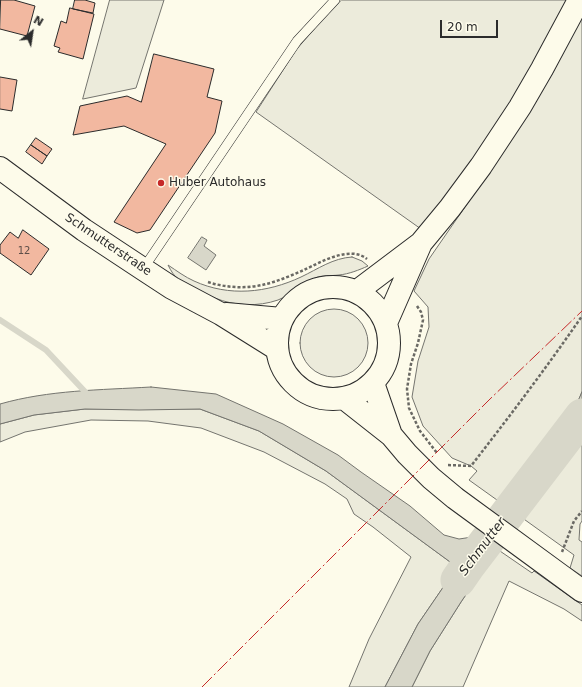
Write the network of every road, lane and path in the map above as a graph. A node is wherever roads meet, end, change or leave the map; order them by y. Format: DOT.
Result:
graph roads {
  1 [pos="335,0"];
  2 [pos="579,0"];
  3 [pos="0,168"];
  4 [pos="421,243"];
  5 [pos="370,262"];
  6 [pos="143,270"];
  7 [pos="205,281"];
  8 [pos="356,292"];
  9 [pos="413,302"];
  10 [pos="221,314"];
  11 [pos="582,316"];
  12 [pos="282,319"];
  13 [pos="386,323"];
  14 [pos="277,349"];
  15 [pos="373,383"];
  16 [pos="344,398"];
  17 [pos="391,435"];
  18 [pos="438,453"];
  19 [pos="448,464"];
  20 [pos="471,466"];
  21 [pos="453,469"];
  22 [pos="582,511"];
  23 [pos="562,553"];
  24 [pos="582,591"];
  1 -- 6 [label="lane"];
  2 -- 4 [label="main road"];
  3 -- 6 [label="main road, Schmutterstraße"];
  4 -- 8 [label="main road"];
  4 -- 13 [label="main road"];
  5 -- 7 [label="path"];
  6 -- 10 [label="main road, Schmutterstraße"];
  8 -- 12 [label="main road"];
  8 -- 13 [label="main road"];
  9 -- 18 [label="path"];
  10 -- 12 [label="main road, Schmutterstraße"];
  10 -- 14 [label="main road, Schmutterstraße"];
  11 -- 20 [label="path"];
  12 -- 14 [label="main road"];
  13 -- 15 [label="main road"];
  14 -- 16 [label="main road"];
  15 -- 16 [label="main road"];
  15 -- 17 [label="main road"];
  16 -- 17 [label="main road"];
  17 -- 24 [label="main road"];
  19 -- 21 [label="path"];
  22 -- 23 [label="path"];
}
